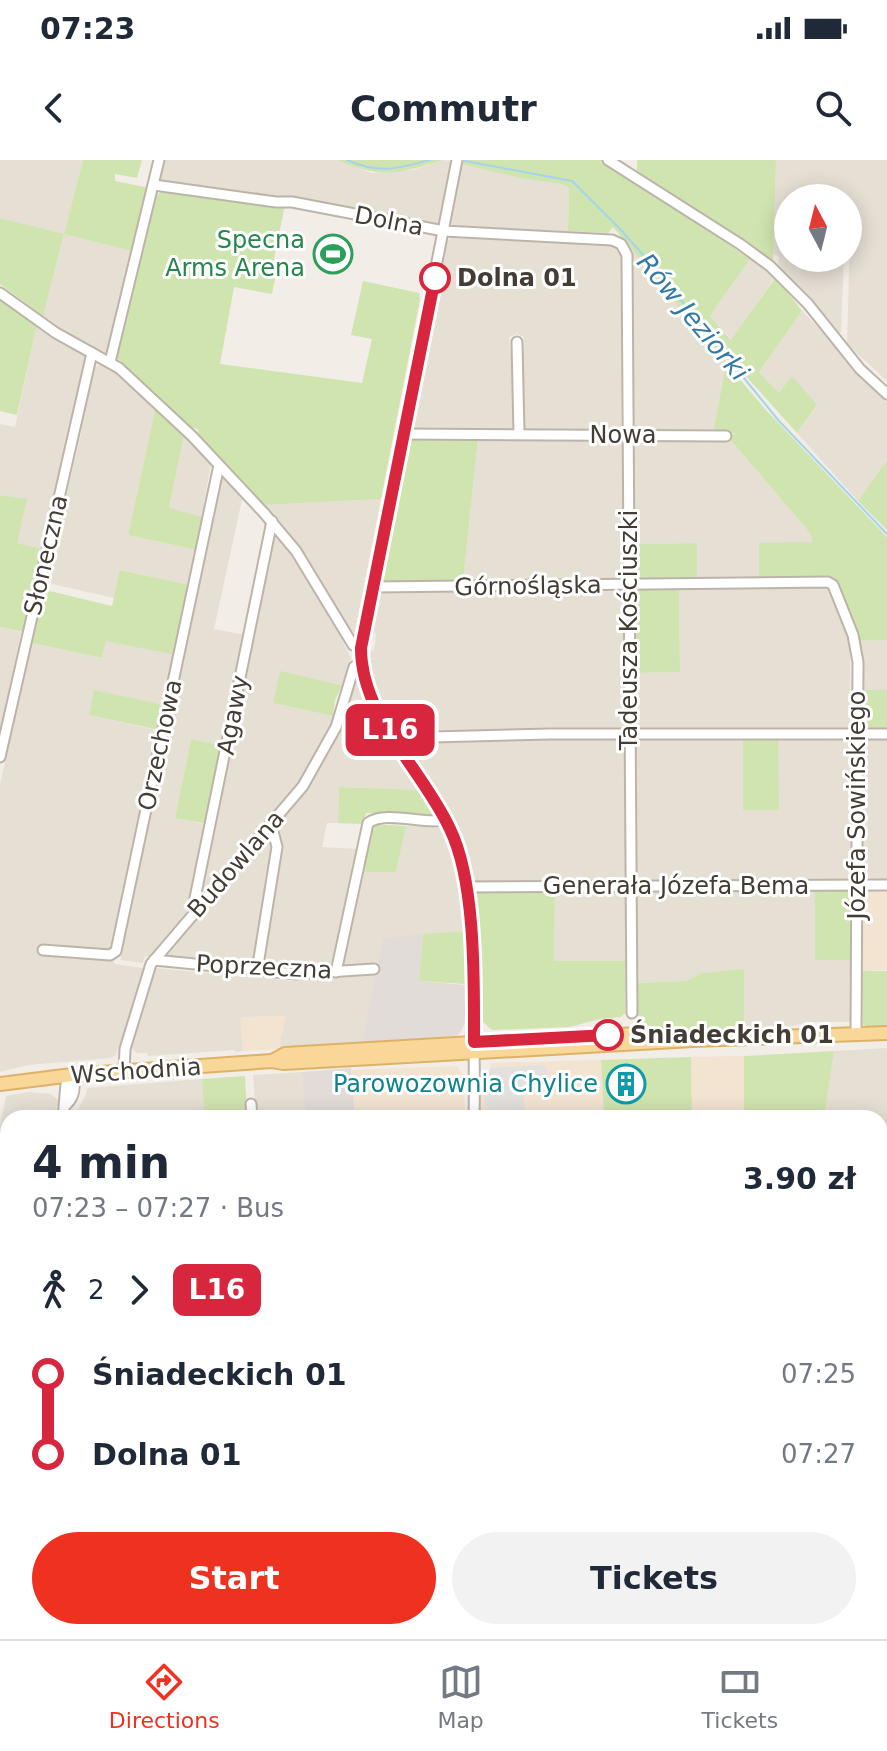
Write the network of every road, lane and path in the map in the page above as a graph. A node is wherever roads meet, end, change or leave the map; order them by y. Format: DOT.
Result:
graph roads {
  1 [pos="159,160"];
  2 [pos="457,160"];
  3 [pos="608,160"];
  4 [pos="154,185"];
  5 [pos="444,231"];
  6 [pos="624,247"];
  7 [pos="0,293"];
  8 [pos="517,342"];
  9 [pos="92,353"];
  10 [pos="110,362"];
  11 [pos="887,394"];
  12 [pos="403,434"];
  13 [pos="519,434"];
  14 [pos="629,435"];
  15 [pos="726,436"];
  16 [pos="219,465"];
  17 [pos="272,521"];
  18 [pos="828,582"];
  19 [pos="629,585"];
  20 [pos="373,587"];
  21 [pos="361,648"];
  22 [pos="361,662"];
  23 [pos="630,734"];
  24 [pos="857,734"];
  25 [pos="887,734"];
  26 [pos="394,738"];
  27 [pos="0,757"];
  28 [pos="446,820"];
  29 [pos="271,823"];
  30 [pos="857,885"];
  31 [pos="887,885"];
  32 [pos="630,886"];
  33 [pos="465,887"];
  34 [pos="198,907"];
  35 [pos="43,950"];
  36 [pos="154,960"];
  37 [pos="374,969"];
  38 [pos="257,971"];
  39 [pos="336,972"];
  40 [pos="632,1013"];
  41 [pos="887,1033"];
  42 [pos="856,1034"];
  43 [pos="474,1047"];
  44 [pos="124,1071"];
  45 [pos="72,1075"];
  46 [pos="0,1084"];
  47 [pos="251,1104"];
  48 [pos="65,1110"];
  49 [pos="251,1110"];
  50 [pos="474,1110"];
  1 -- 4 [label="street"];
  2 -- 5 [label="street"];
  3 -- 11 [label="street"];
  4 -- 5 [label="street, Dolna"];
  4 -- 10 [label="street"];
  5 -- 6 [label="street, Dolna"];
  5 -- 12 [label="street"];
  6 -- 14 [label="street, Tadeusza Kościuszki"];
  7 -- 9 [label="street"];
  8 -- 13 [label="street"];
  9 -- 10 [label="street"];
  9 -- 27 [label="street, Słoneczna"];
  10 -- 16 [label="street"];
  12 -- 13 [label="street, Nowa"];
  12 -- 20 [label="street"];
  13 -- 14 [label="street, Nowa"];
  14 -- 15 [label="street, Nowa"];
  14 -- 19 [label="street, Tadeusza Kościuszki"];
  16 -- 17 [label="street"];
  16 -- 35 [label="street, Orzechowa"];
  17 -- 21 [label="street"];
  17 -- 34 [label="street, Agawy"];
  18 -- 19 [label="street, Górnośląska"];
  18 -- 24 [label="street, Józefa Sowińskiego"];
  19 -- 20 [label="street, Górnośląska"];
  19 -- 23 [label="street, Tadeusza Kościuszki"];
  20 -- 21 [label="street"];
  21 -- 22 [label="street"];
  22 -- 26 [label="street"];
  22 -- 29 [label="street, Budowlana"];
  23 -- 24 [label="street"];
  23 -- 26 [label="street"];
  23 -- 32 [label="street, Tadeusza Kościuszki"];
  24 -- 25 [label="street"];
  24 -- 30 [label="street, Józefa Sowińskiego"];
  26 -- 28 [label="street"];
  28 -- 33 [label="street"];
  28 -- 39 [label="street"];
  29 -- 34 [label="street, Budowlana"];
  29 -- 38 [label="street"];
  30 -- 31 [label="street, Generała Józefa Bema"];
  30 -- 32 [label="street, Generała Józefa Bema"];
  30 -- 42 [label="street, Józefa Sowińskiego"];
  32 -- 33 [label="street, Generała Józefa Bema"];
  32 -- 40 [label="street, Tadeusza Kościuszki"];
  33 -- 43 [label="street"];
  34 -- 36 [label="street, Budowlana"];
  36 -- 38 [label="street, Poprzeczna"];
  36 -- 44 [label="street, Budowlana"];
  37 -- 39 [label="street, Poprzeczna"];
  38 -- 39 [label="street, Poprzeczna"];
  41 -- 42 [label="main road, Wschodnia"];
  42 -- 43 [label="main road, Wschodnia"];
  43 -- 44 [label="main road, Wschodnia"];
  43 -- 50 [label="street"];
  44 -- 45 [label="main road, Wschodnia"];
  45 -- 46 [label="main road, Wschodnia"];
  45 -- 48 [label="street"];
  47 -- 49 [label="street"];
}
